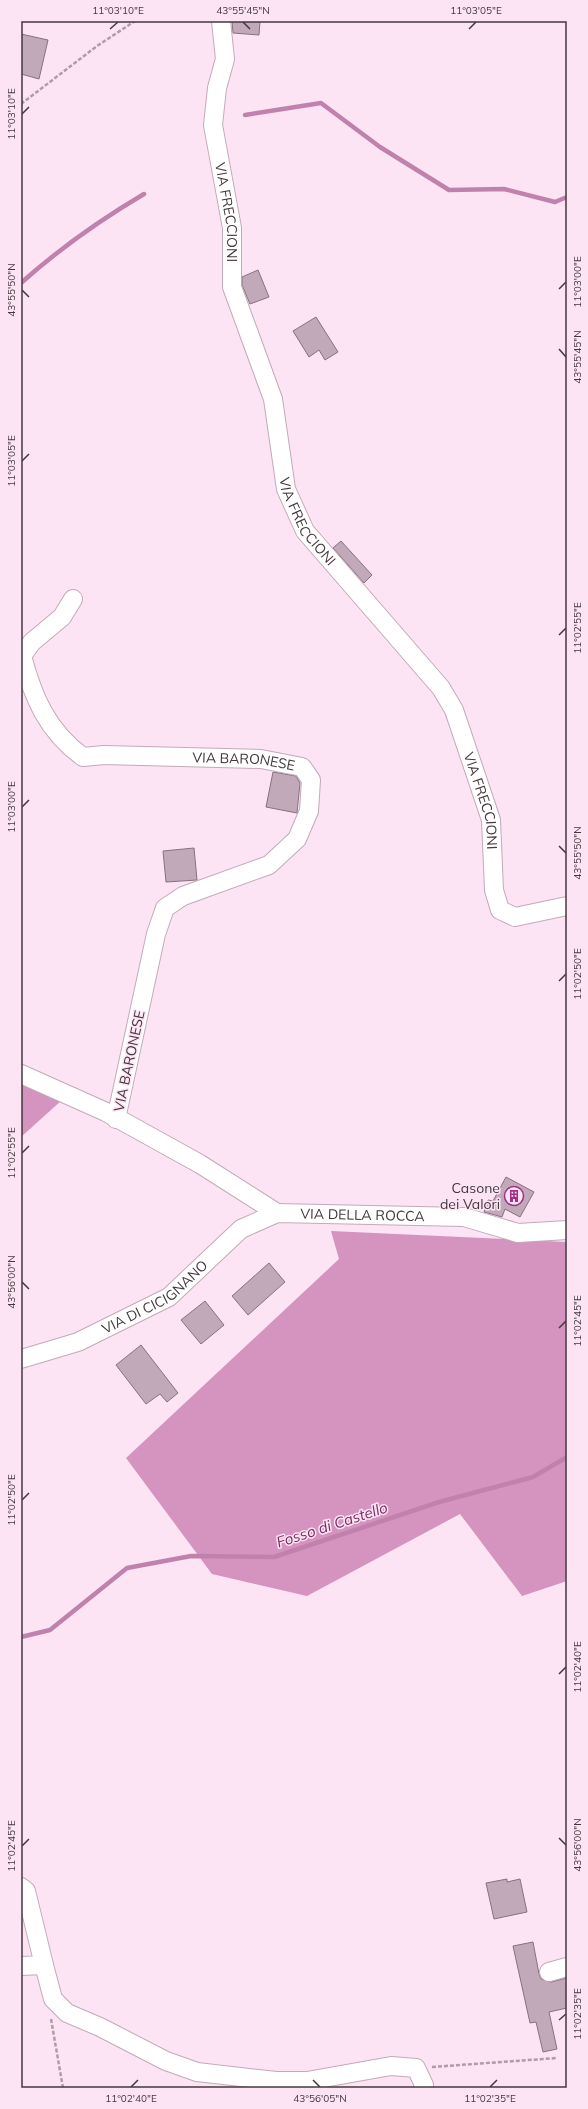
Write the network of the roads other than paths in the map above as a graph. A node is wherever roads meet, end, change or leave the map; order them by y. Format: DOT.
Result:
graph roads {
  1 [pos="221,21"];
  2 [pos="73,599"];
  3 [pos="567,906"];
  4 [pos="21,1074"];
  5 [pos="116,1119"];
  6 [pos="277,1213"];
  7 [pos="567,1230"];
  8 [pos="21,1359"];
  9 [pos="21,1887"];
  10 [pos="44,1965"];
  11 [pos="21,1966"];
  12 [pos="567,1967"];
  13 [pos="549,1972"];
  14 [pos="423,2088"];
  1 -- 3 [label="street, VIA FRECCIONI"];
  2 -- 5 [label="street, VIA BARONESE"];
  4 -- 5 [label="street, VIA BARONESE"];
  5 -- 6 [label="street, VIA BARONESE"];
  6 -- 7 [label="street, VIA DELLA ROCCA"];
  6 -- 8 [label="street, VIA DI CICIGNANO"];
  9 -- 10 [label="street"];
  10 -- 11 [label="street"];
  10 -- 14 [label="street"];
  12 -- 13 [label="street"];
}
